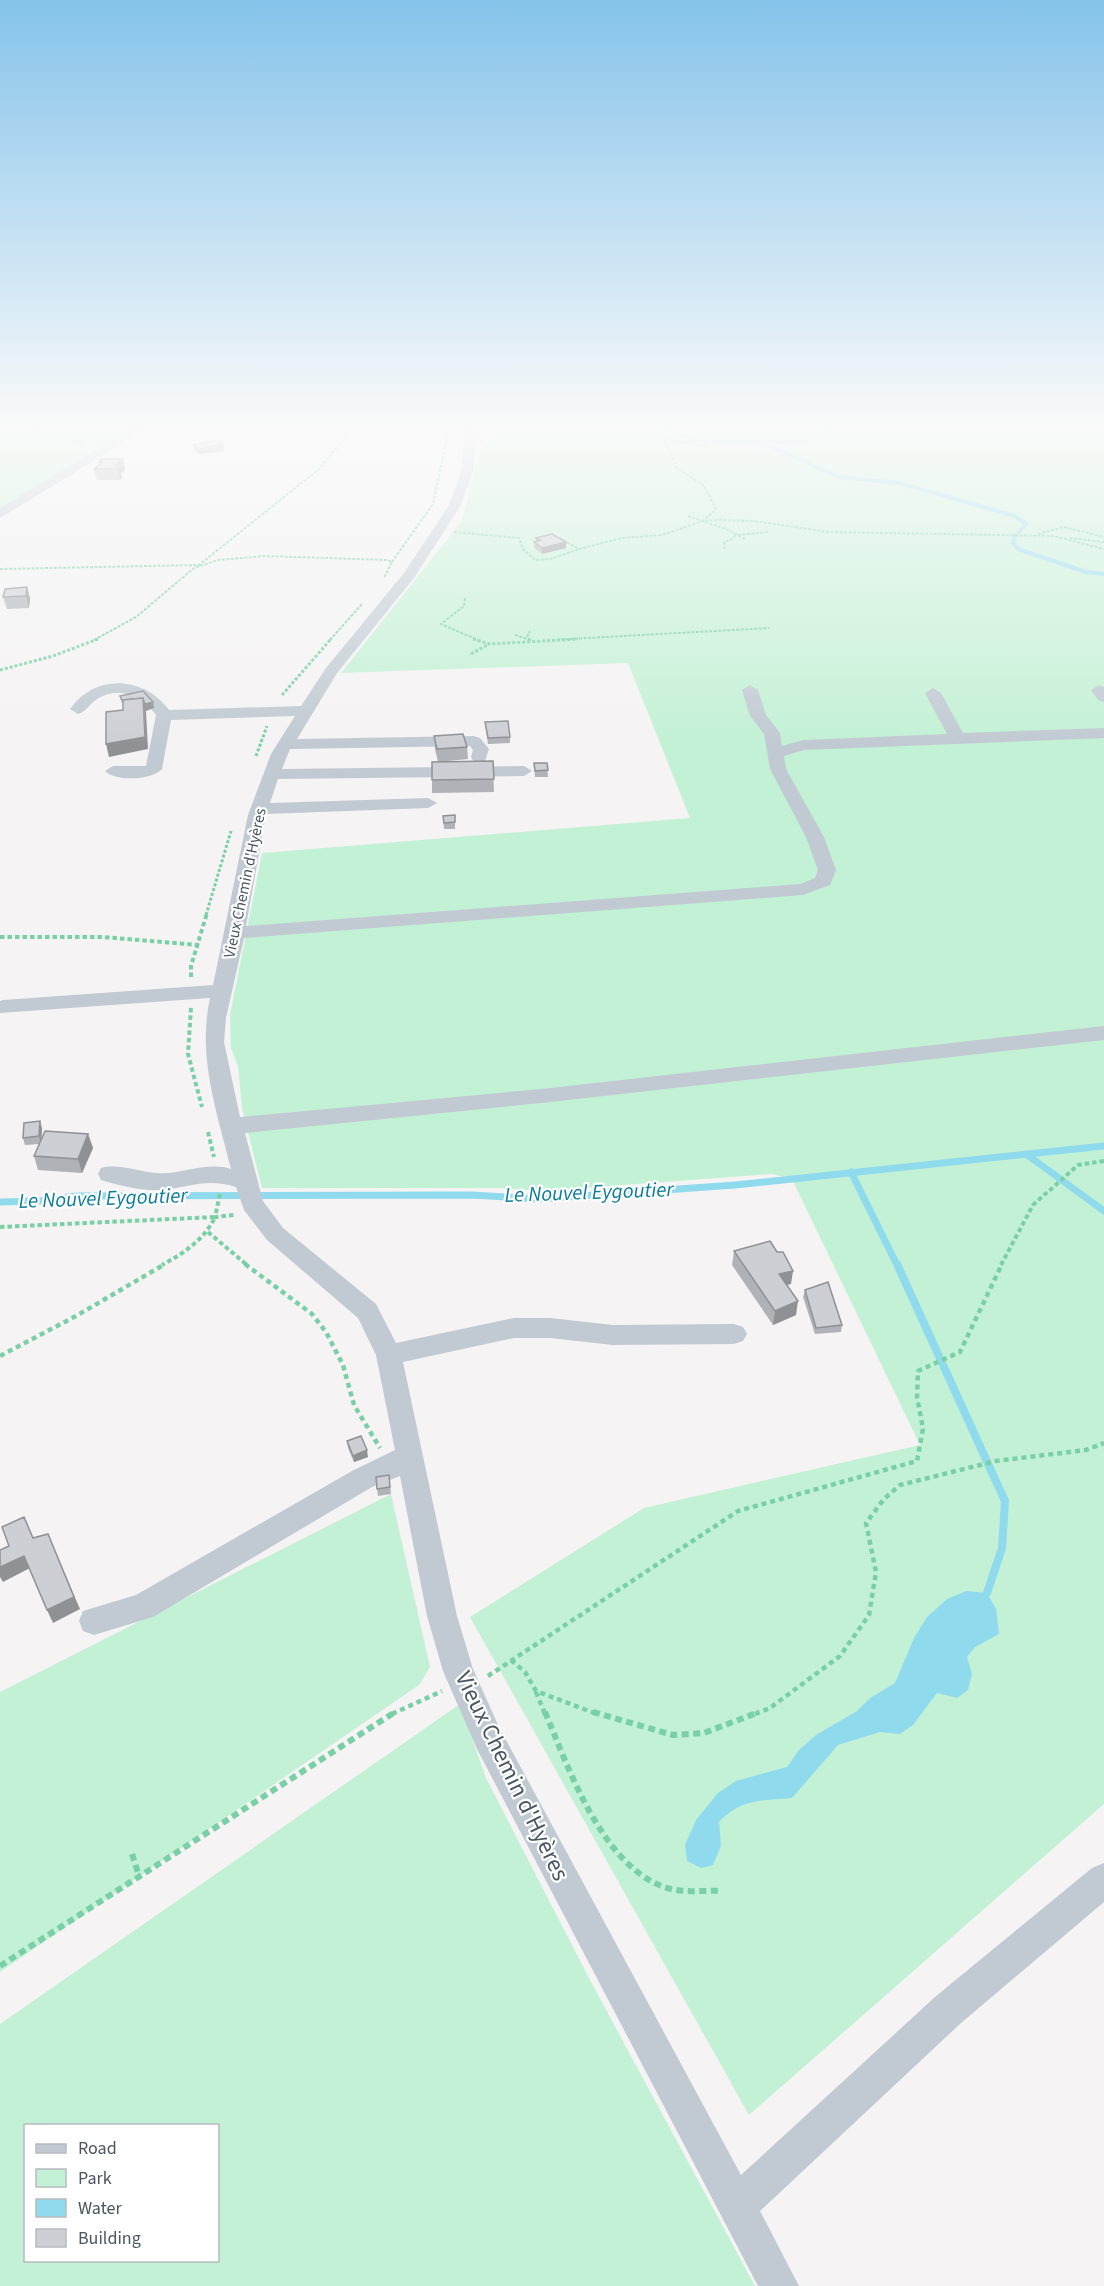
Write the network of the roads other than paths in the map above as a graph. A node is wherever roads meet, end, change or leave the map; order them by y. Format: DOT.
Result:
graph roads {
  1 [pos="439,532"];
  2 [pos="750,690"];
  3 [pos="933,693"];
  4 [pos="78,709"];
  5 [pos="307,711"];
  6 [pos="164,715"];
  7 [pos="1104,733"];
  8 [pos="958,738"];
  9 [pos="286,744"];
  10 [pos="777,753"];
  11 [pos="479,757"];
  12 [pos="112,771"];
  13 [pos="524,771"];
  14 [pos="273,774"];
  15 [pos="428,803"];
  16 [pos="260,809"];
  17 [pos="236,933"];
  18 [pos="223,991"];
  19 [pos="3,1007"];
  20 [pos="1104,1034"];
  21 [pos="232,1126"];
  22 [pos="109,1174"];
  23 [pos="249,1193"];
  24 [pos="734,1334"];
  25 [pos="389,1355"];
  26 [pos="401,1461"];
  27 [pos="94,1621"];
  28 [pos="1104,1880"];
  29 [pos="738,2205"];
  30 [pos="778,2286"];
  1 -- 5 [label="street, Vieux Chemin d'Hyères"];
  2 -- 10 [label="street"];
  3 -- 8 [label="street"];
  4 -- 6 [label="street"];
  5 -- 6 [label="street"];
  5 -- 9 [label="street, Vieux Chemin d'Hyères"];
  6 -- 12 [label="street"];
  7 -- 8 [label="street"];
  8 -- 10 [label="street"];
  9 -- 11 [label="street"];
  9 -- 14 [label="street, Vieux Chemin d'Hyères"];
  10 -- 17 [label="street"];
  13 -- 14 [label="street"];
  14 -- 16 [label="street, Vieux Chemin d'Hyères"];
  15 -- 16 [label="street"];
  16 -- 17 [label="street, Vieux Chemin d'Hyères"];
  17 -- 18 [label="street, Vieux Chemin d'Hyères"];
  18 -- 19 [label="street"];
  18 -- 21 [label="street, Vieux Chemin d'Hyères"];
  20 -- 21 [label="street"];
  21 -- 23 [label="street, Vieux Chemin d'Hyères"];
  22 -- 23 [label="street"];
  23 -- 25 [label="street, Vieux Chemin d'Hyères"];
  24 -- 25 [label="street"];
  25 -- 26 [label="street, Vieux Chemin d'Hyères"];
  26 -- 27 [label="street"];
  26 -- 29 [label="street, Vieux Chemin d'Hyères"];
  28 -- 29 [label="street"];
  29 -- 30 [label="street, Vieux Chemin d'Hyères"];
}
